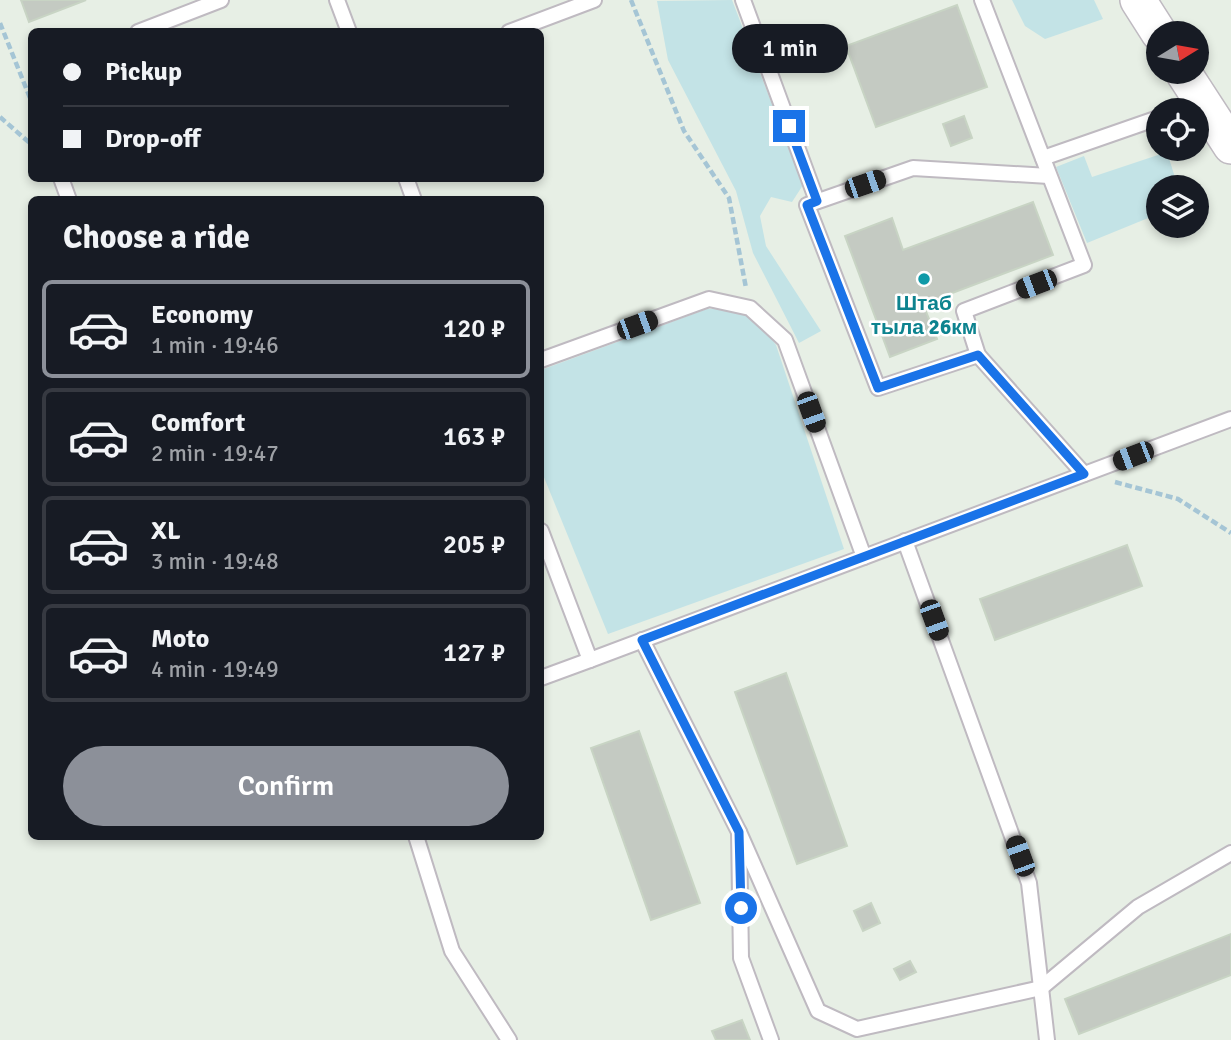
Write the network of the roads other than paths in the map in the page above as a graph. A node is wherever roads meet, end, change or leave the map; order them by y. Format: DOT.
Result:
graph roads {
  1 [pos="221,0"];
  2 [pos="337,0"];
  3 [pos="594,0"];
  4 [pos="743,0"];
  5 [pos="982,0"];
  6 [pos="1138,0"];
  7 [pos="1151,21"];
  8 [pos="148,28"];
  9 [pos="348,28"];
  10 [pos="520,28"];
  11 [pos="1188,84"];
  12 [pos="1146,122"];
  13 [pos="1231,146"];
  14 [pos="1043,158"];
  15 [pos="1049,176"];
  16 [pos="817,201"];
  17 [pos="978,355"];
  18 [pos="544,359"];
  19 [pos="1231,419"];
  20 [pos="1084,474"];
  21 [pos="544,539"];
  22 [pos="905,541"];
  23 [pos="863,557"];
  24 [pos="642,640"];
  25 [pos="590,660"];
  26 [pos="544,677"];
  27 [pos="739,832"];
  28 [pos="417,840"];
  29 [pos="1231,853"];
  30 [pos="1041,988"];
  31 [pos="509,1040"];
  32 [pos="771,1040"];
  33 [pos="1047,1040"];
  1 -- 8 [label="lane"];
  2 -- 9 [label="lane"];
  3 -- 10 [label="lane"];
  4 -- 16 [label="lane"];
  5 -- 14 [label="lane"];
  6 -- 7 [label="street"];
  11 -- 13 [label="street"];
  12 -- 14 [label="lane"];
  14 -- 15 [label="lane"];
  15 -- 16 [label="lane"];
  15 -- 17 [label="lane"];
  16 -- 17 [label="lane"];
  17 -- 20 [label="lane"];
  18 -- 23 [label="lane"];
  19 -- 20 [label="lane"];
  20 -- 22 [label="lane"];
  21 -- 25 [label="lane"];
  22 -- 23 [label="lane"];
  22 -- 30 [label="lane"];
  23 -- 24 [label="lane"];
  24 -- 25 [label="lane"];
  24 -- 27 [label="lane"];
  25 -- 26 [label="lane"];
  27 -- 30 [label="lane"];
  27 -- 32 [label="lane"];
  28 -- 31 [label="lane"];
  29 -- 30 [label="lane"];
  30 -- 33 [label="lane"];
}
